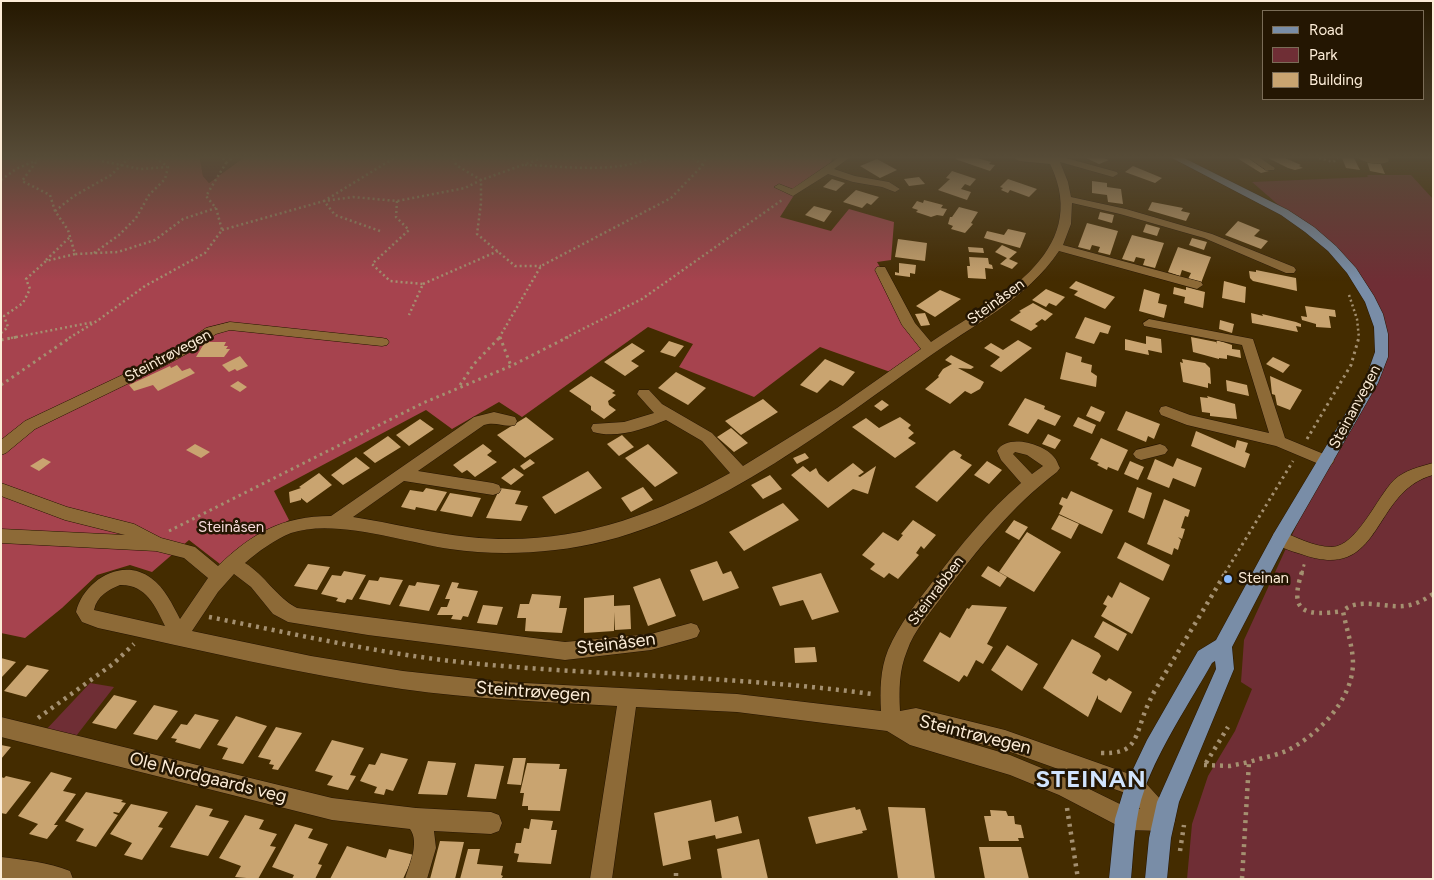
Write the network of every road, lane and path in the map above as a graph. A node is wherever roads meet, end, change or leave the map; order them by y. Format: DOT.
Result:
graph roads {
  1 [pos="51,199"];
  2 [pos="71,199"];
  3 [pos="147,199"];
  4 [pos="209,199"];
  5 [pos="327,199"];
  6 [pos="338,199"];
  7 [pos="376,199"];
  8 [pos="408,199"];
  9 [pos="481,199"];
  10 [pos="669,199"];
  11 [pos="783,199"];
  12 [pos="1068,199"];
  13 [pos="1260,199"];
  14 [pos="324,201"];
  15 [pos="398,201"];
  16 [pos="216,208"];
  17 [pos="55,210"];
  18 [pos="222,230"];
  19 [pos="380,231"];
  20 [pos="70,237"];
  21 [pos="1056,247"];
  22 [pos="498,251"];
  23 [pos="1280,252"];
  24 [pos="75,254"];
  25 [pos="94,254"];
  26 [pos="46,261"];
  27 [pos="1274,263"];
  28 [pos="541,266"];
  29 [pos="881,270"];
  30 [pos="1290,270"];
  31 [pos="423,284"];
  32 [pos="1197,285"];
  33 [pos="1347,290"];
  34 [pos="409,315"];
  35 [pos="97,321"];
  36 [pos="1149,323"];
  37 [pos="1,333"];
  38 [pos="500,338"];
  39 [pos="1,340"];
  40 [pos="382,342"];
  41 [pos="929,349"];
  42 [pos="511,366"];
  43 [pos="1,385"];
  44 [pos="459,386"];
  45 [pos="644,394"];
  46 [pos="1166,411"];
  47 [pos="666,414"];
  48 [pos="510,422"];
  49 [pos="598,428"];
  50 [pos="1279,441"];
  51 [pos="1,449"];
  52 [pos="1160,450"];
  53 [pos="1301,450"];
  54 [pos="1140,454"];
  55 [pos="1326,460"];
  56 [pos="1433,469"];
  57 [pos="742,474"];
  58 [pos="403,475"];
  59 [pos="1030,482"];
  60 [pos="1,489"];
  61 [pos="492,489"];
  62 [pos="334,522"];
  63 [pos="1,536"];
  64 [pos="1280,538"];
  65 [pos="156,544"];
  66 [pos="1309,549"];
  67 [pos="226,571"];
  68 [pos="1433,594"];
  69 [pos="1344,611"];
  70 [pos="192,614"];
  71 [pos="150,631"];
  72 [pos="691,631"];
  73 [pos="179,637"];
  74 [pos="1223,646"];
  75 [pos="890,697"];
  76 [pos="628,698"];
  77 [pos="891,722"];
  78 [pos="1228,727"];
  79 [pos="11,729"];
  80 [pos="1092,751"];
  81 [pos="1248,762"];
  82 [pos="1204,765"];
  83 [pos="1201,770"];
  84 [pos="1135,786"];
  85 [pos="1067,804"];
  86 [pos="416,819"];
  87 [pos="1126,819"];
  88 [pos="1174,821"];
  89 [pos="491,823"];
  90 [pos="1178,860"];
  91 [pos="1,868"];
  92 [pos="62,879"];
  93 [pos="416,879"];
  94 [pos="601,879"];
  95 [pos="1078,879"];
  96 [pos="1120,879"];
  97 [pos="1156,879"];
  98 [pos="1242,879"];
  1 -- 17 [label="path"];
  2 -- 17 [label="path"];
  3 -- 25 [label="path"];
  4 -- 16 [label="path"];
  5 -- 14 [label="path"];
  6 -- 14 [label="path"];
  7 -- 15 [label="path"];
  8 -- 15 [label="path"];
  9 -- 22 [label="path"];
  10 -- 28 [label="path"];
  11 -- 42 [label="path"];
  12 -- 21 [label="street, Steinåsen"];
  12 -- 27 [label="street"];
  13 -- 55 [label="main road, Steinanvegen"];
  14 -- 18 [label="path"];
  14 -- 19 [label="path"];
  15 -- 31 [label="path"];
  16 -- 18 [label="path"];
  16 -- 25 [label="path"];
  17 -- 20 [label="path"];
  18 -- 35 [label="path"];
  20 -- 24 [label="path"];
  20 -- 26 [label="path"];
  21 -- 32 [label="street"];
  21 -- 41 [label="street, Steinåsen"];
  22 -- 28 [label="path"];
  22 -- 31 [label="path"];
  23 -- 27 [label="street"];
  24 -- 25 [label="path"];
  24 -- 26 [label="path"];
  26 -- 37 [label="path"];
  27 -- 30 [label="street"];
  28 -- 38 [label="path"];
  29 -- 41 [label="street"];
  31 -- 34 [label="path"];
  33 -- 53 [label="path"];
  35 -- 39 [label="path"];
  35 -- 43 [label="path"];
  36 -- 50 [label="street"];
  38 -- 42 [label="path"];
  38 -- 44 [label="path"];
  40 -- 51 [label="street, Steintrøvegen"];
  41 -- 57 [label="street, Steinåsen"];
  42 -- 44 [label="path"];
  44 -- 65 [label="path"];
  45 -- 47 [label="street"];
  46 -- 50 [label="street, Steinanvegen"];
  47 -- 49 [label="street"];
  47 -- 57 [label="street"];
  48 -- 58 [label="street"];
  50 -- 53 [label="street, Steinanvegen"];
  52 -- 54 [label="street"];
  53 -- 55 [label="street, Steinanvegen"];
  53 -- 80 [label="path"];
  55 -- 64 [label="main road, Steinanvegen"];
  56 -- 66 [label="street"];
  57 -- 62 [label="street, Steinåsen"];
  58 -- 61 [label="street"];
  58 -- 62 [label="street"];
  59 -- 75 [label="street, Steinrabben"];
  60 -- 65 [label="street"];
  62 -- 67 [label="street, Steinåsen"];
  63 -- 65 [label="street"];
  64 -- 66 [label="street"];
  64 -- 74 [label="main road, Steinanvegen"];
  65 -- 67 [label="street"];
  66 -- 69 [label="path"];
  67 -- 70 [label="street, Steinåsen"];
  67 -- 72 [label="street, Steinåsen"];
  68 -- 69 [label="path"];
  69 -- 81 [label="path"];
  70 -- 73 [label="street, Steinåsen"];
  70 -- 75 [label="path"];
  71 -- 73 [label="street, Steintrøvegen"];
  71 -- 73 [label="street, Steintrøvegen"];
  71 -- 79 [label="path"];
  73 -- 76 [label="street, Steintrøvegen"];
  74 -- 84 [label="main road, Steinanvegen"];
  74 -- 88 [label="main road"];
  75 -- 77 [label="street, Steinrabben"];
  76 -- 77 [label="street, Steintrøvegen"];
  76 -- 94 [label="street"];
  77 -- 84 [label="street, Steintrøvegen"];
  77 -- 87 [label="street, Steintrøvegen"];
  78 -- 82 [label="path"];
  79 -- 86 [label="street, Ole Nordgaards veg"];
  81 -- 82 [label="path"];
  81 -- 98 [label="path"];
  82 -- 83 [label="path"];
  84 -- 87 [label="main road, Steinanvegen"];
  84 -- 88 [label="street, Steintrøvegen"];
  85 -- 95 [label="path"];
  86 -- 89 [label="street, Ole Nordgaards veg"];
  86 -- 93 [label="street"];
  87 -- 88 [label="street, Steintrøvegen"];
  87 -- 96 [label="main road, Steinanvegen"];
  88 -- 90 [label="path"];
  88 -- 97 [label="main road"];
  91 -- 92 [label="street"];
}
